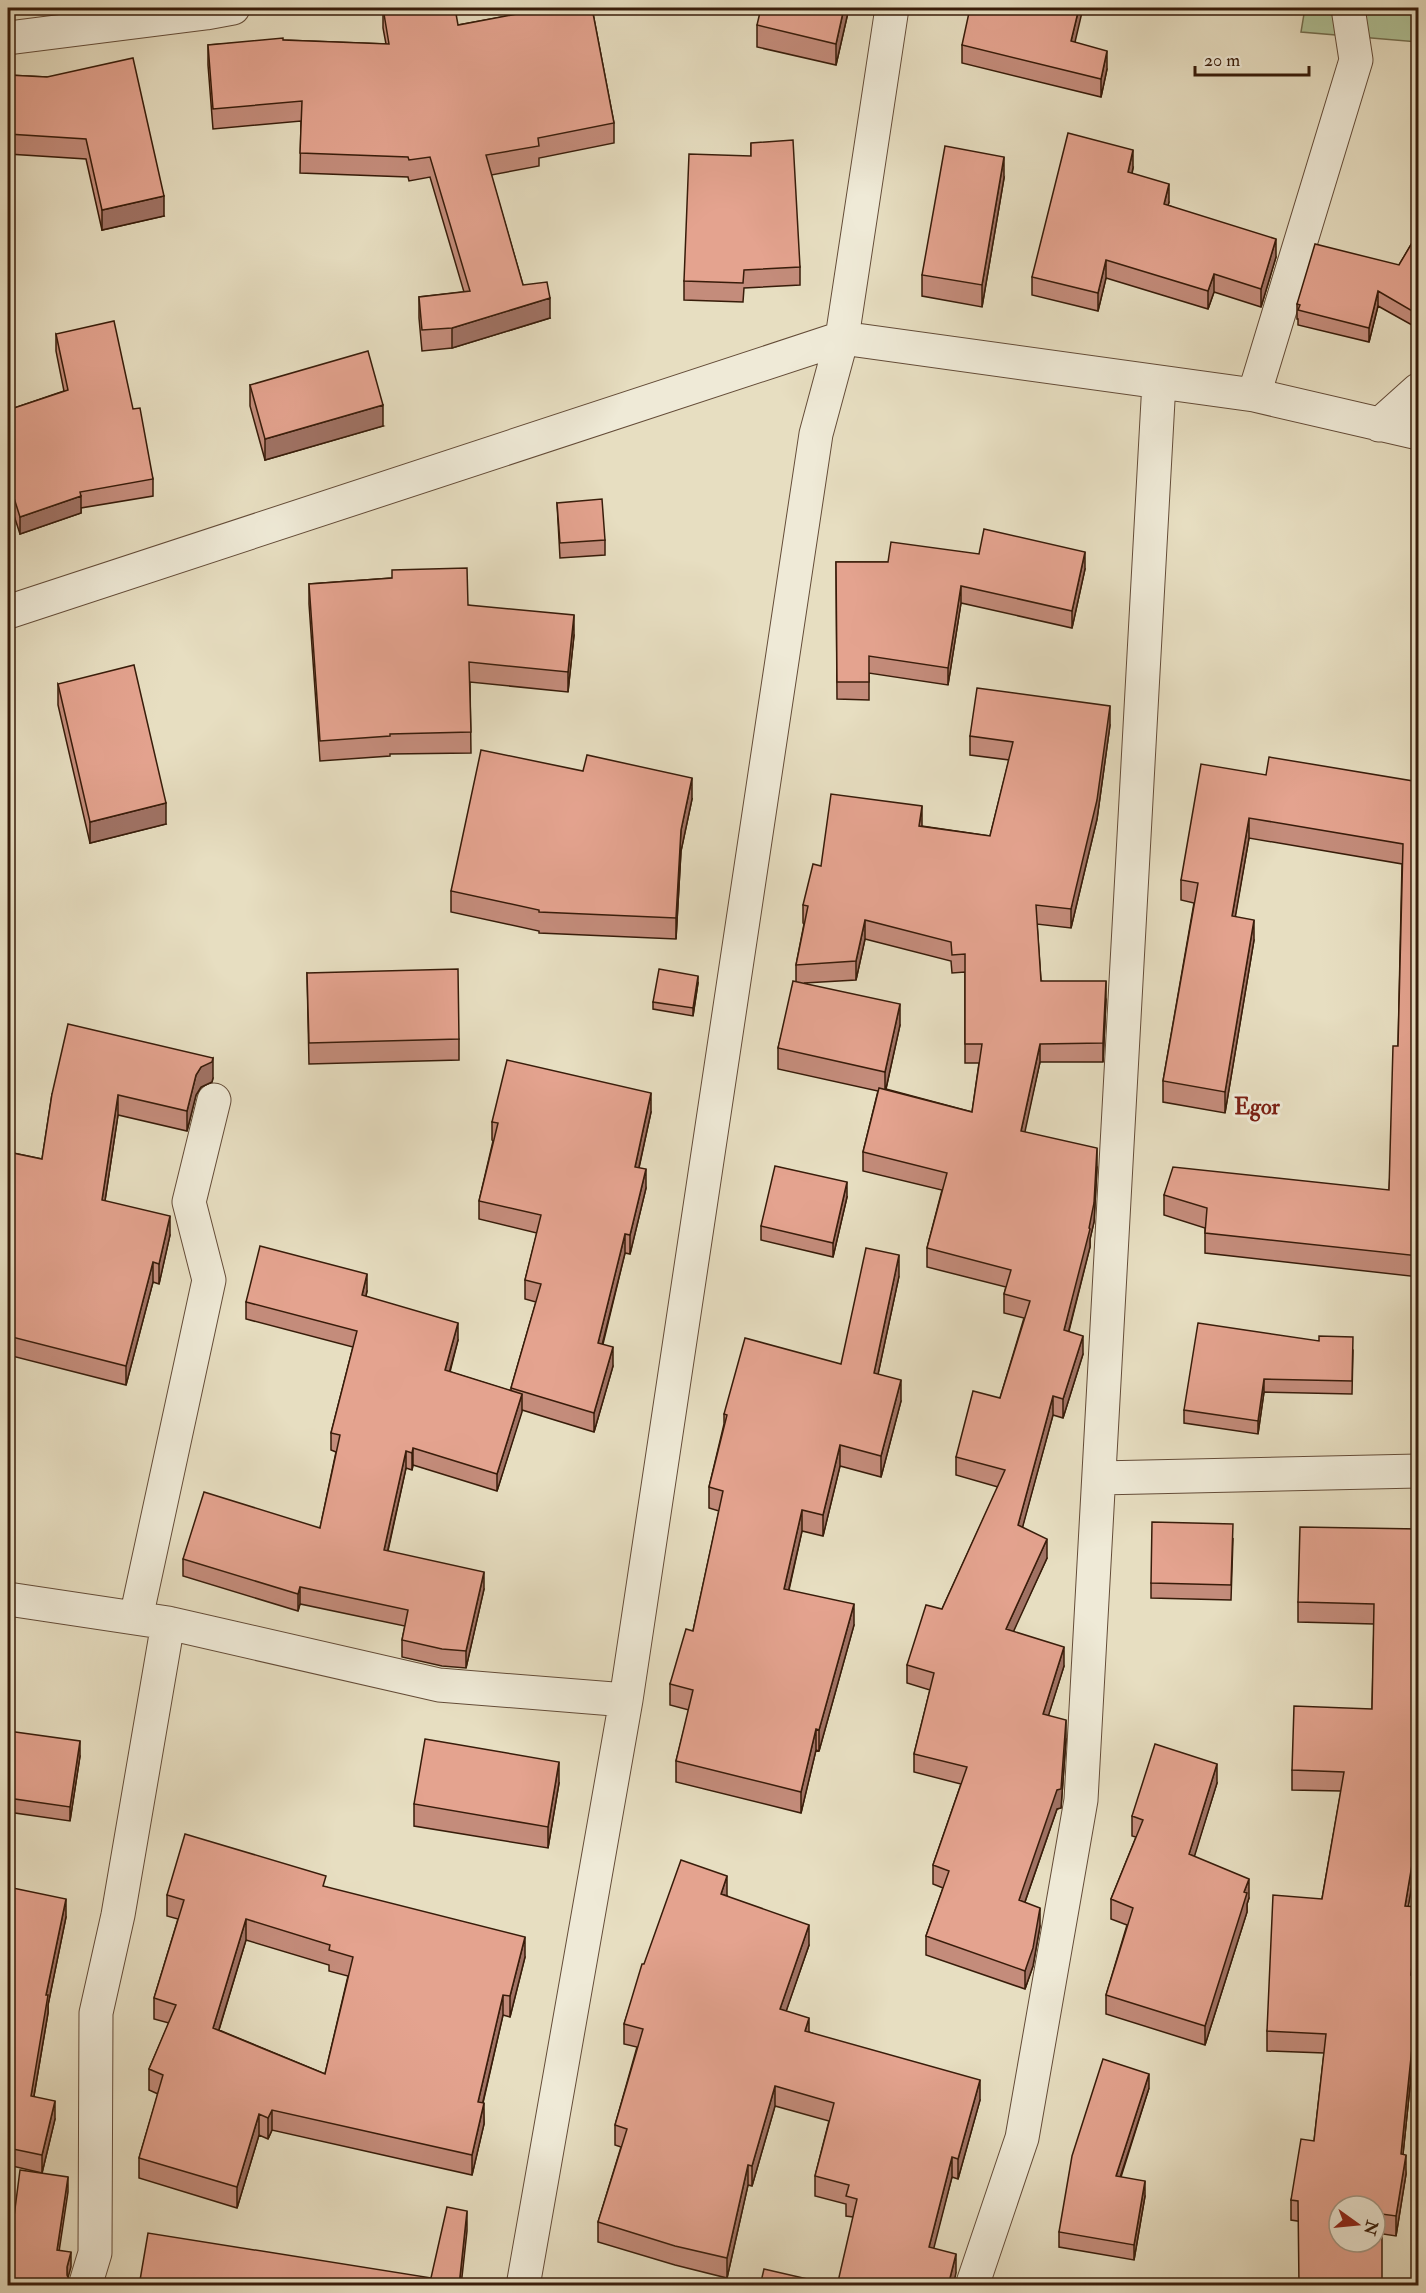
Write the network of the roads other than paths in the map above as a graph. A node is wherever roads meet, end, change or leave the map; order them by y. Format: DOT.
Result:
graph roads {
  1 [pos="233,8"];
  2 [pos="892,8"];
  3 [pos="1348,8"];
  4 [pos="8,38"];
  5 [pos="842,338"];
  6 [pos="1159,382"];
  7 [pos="1419,390"];
  8 [pos="1254,395"];
  9 [pos="1379,426"];
  10 [pos="1419,433"];
  11 [pos="8,612"];
  12 [pos="214,1100"];
  13 [pos="1419,1472"];
  14 [pos="1099,1478"];
  15 [pos="8,1599"];
  16 [pos="136,1618"];
  17 [pos="168,1623"];
  18 [pos="626,1700"];
  19 [pos="85,2286"];
  20 [pos="523,2286"];
  21 [pos="972,2286"];
  1 -- 4 [label="street"];
  2 -- 5 [label="street"];
  3 -- 8 [label="street"];
  5 -- 6 [label="street"];
  5 -- 11 [label="street"];
  5 -- 18 [label="street"];
  6 -- 8 [label="street"];
  6 -- 14 [label="street"];
  7 -- 9 [label="street"];
  8 -- 9 [label="street"];
  9 -- 10 [label="street"];
  12 -- 16 [label="street"];
  13 -- 14 [label="street"];
  14 -- 21 [label="street"];
  15 -- 16 [label="street"];
  16 -- 17 [label="street"];
  17 -- 18 [label="street"];
  17 -- 19 [label="street"];
  18 -- 20 [label="street"];
}
